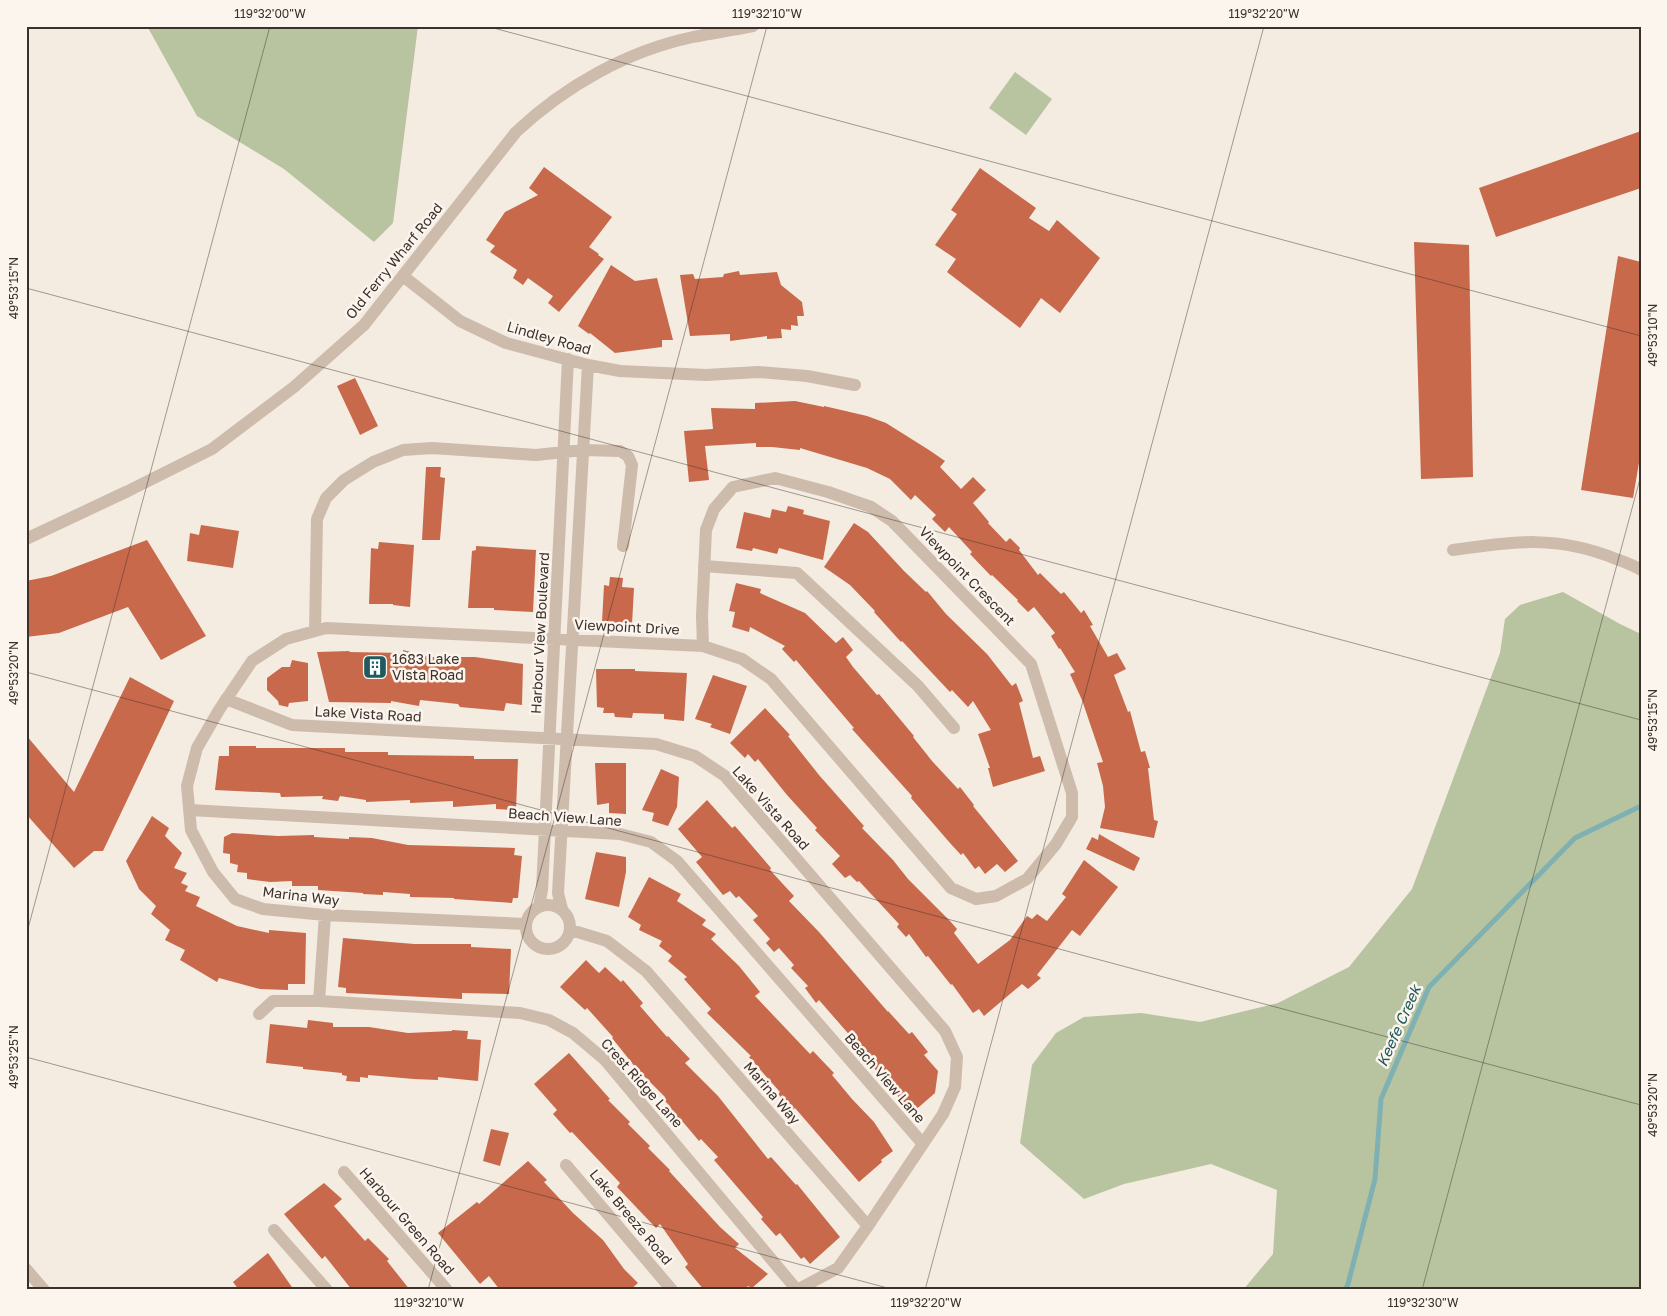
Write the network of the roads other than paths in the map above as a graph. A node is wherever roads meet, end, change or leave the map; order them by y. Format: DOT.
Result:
graph roads {
  1 [pos="753,26"];
  2 [pos="403,276"];
  3 [pos="568,360"];
  4 [pos="588,365"];
  5 [pos="855,385"];
  6 [pos="583,450"];
  7 [pos="563,452"];
  8 [pos="26,539"];
  9 [pos="623,546"];
  10 [pos="1453,550"];
  11 [pos="704,566"];
  12 [pos="1641,570"];
  13 [pos="315,631"];
  14 [pos="554,639"];
  15 [pos="572,640"];
  16 [pos="703,646"];
  17 [pos="226,699"];
  18 [pos="954,728"];
  19 [pos="550,739"];
  20 [pos="567,740"];
  21 [pos="190,810"];
  22 [pos="545,830"];
  23 [pos="562,831"];
  24 [pos="951,888"];
  25 [pos="538,907"];
  26 [pos="562,909"];
  27 [pos="325,915"];
  28 [pos="526,924"];
  29 [pos="571,930"];
  30 [pos="319,1001"];
  31 [pos="258,1014"];
  32 [pos="923,1144"];
  33 [pos="566,1164"];
  34 [pos="344,1172"];
  35 [pos="868,1226"];
  36 [pos="274,1230"];
  37 [pos="26,1268"];
  38 [pos="44,1290"];
  39 [pos="327,1290"];
  40 [pos="447,1290"];
  41 [pos="672,1290"];
  42 [pos="797,1290"];
  1 -- 2 [label="street, Old Ferry Wharf Road"];
  2 -- 3 [label="street, Lindley Road"];
  2 -- 8 [label="street, Old Ferry Wharf Road"];
  3 -- 4 [label="street, Lindley Road"];
  3 -- 7 [label="street, Harbour View Boulevard"];
  4 -- 5 [label="street, Lindley Road"];
  4 -- 6 [label="street"];
  6 -- 7 [label="street"];
  6 -- 9 [label="street"];
  6 -- 15 [label="street"];
  7 -- 13 [label="street"];
  7 -- 14 [label="street, Harbour View Boulevard"];
  10 -- 12 [label="street"];
  11 -- 16 [label="street, Viewpoint Crescent"];
  11 -- 18 [label="street"];
  11 -- 24 [label="street, Viewpoint Crescent"];
  13 -- 14 [label="street, Viewpoint Drive"];
  13 -- 17 [label="street, Viewpoint Drive"];
  14 -- 15 [label="street, Viewpoint Drive"];
  14 -- 19 [label="street, Harbour View Boulevard"];
  15 -- 16 [label="street, Viewpoint Drive"];
  15 -- 20 [label="street"];
  16 -- 24 [label="street, Viewpoint Drive"];
  17 -- 19 [label="street, Lake Vista Road"];
  17 -- 21 [label="street, Marina Way"];
  19 -- 20 [label="street, Lake Vista Road"];
  19 -- 22 [label="street, Harbour View Boulevard"];
  20 -- 23 [label="street"];
  20 -- 32 [label="street, Lake Vista Road"];
  21 -- 22 [label="street, Beach View Lane"];
  21 -- 27 [label="street, Marina Way"];
  22 -- 23 [label="street, Beach View Lane"];
  22 -- 25 [label="street, Harbour View Boulevard"];
  23 -- 26 [label="street"];
  23 -- 32 [label="street, Beach View Lane"];
  25 -- 26 [label="street"];
  25 -- 28 [label="street"];
  26 -- 29 [label="street"];
  27 -- 28 [label="street, Marina Way"];
  27 -- 30 [label="street"];
  28 -- 29 [label="street"];
  29 -- 35 [label="street, Marina Way"];
  30 -- 31 [label="street, Crest Ridge Lane"];
  30 -- 42 [label="street, Crest Ridge Lane"];
  32 -- 35 [label="street, Lake Vista Road"];
  33 -- 41 [label="street, Lake Breeze Road"];
  34 -- 40 [label="street, Harbour Green Road"];
  35 -- 42 [label="street"];
  36 -- 39 [label="street"];
  37 -- 38 [label="street"];
}
